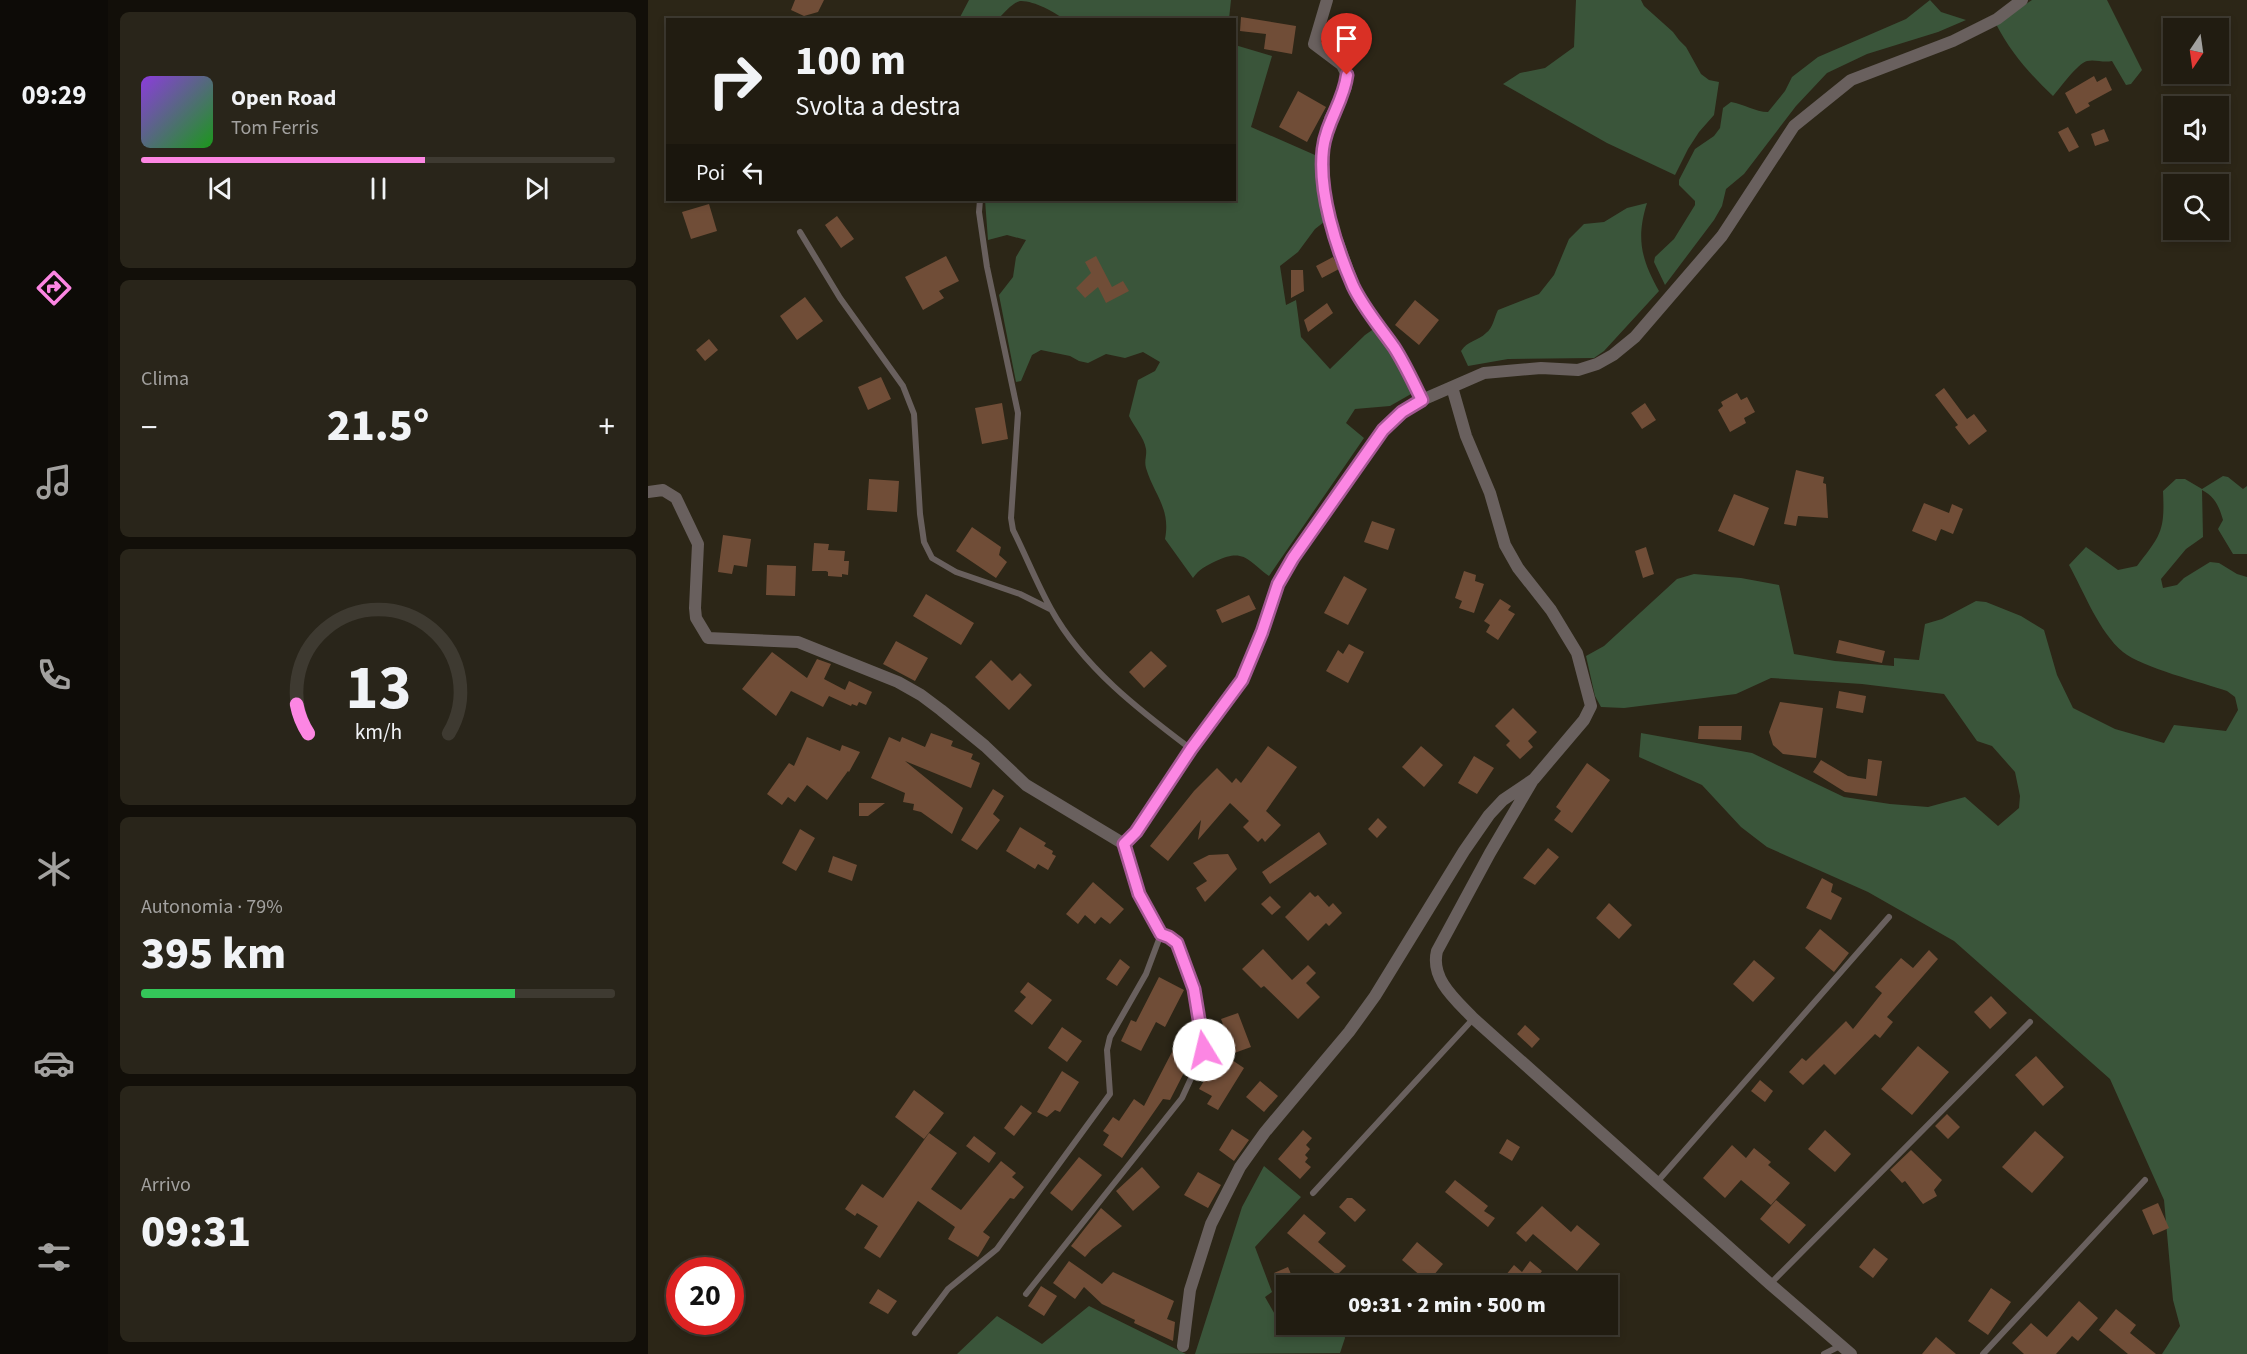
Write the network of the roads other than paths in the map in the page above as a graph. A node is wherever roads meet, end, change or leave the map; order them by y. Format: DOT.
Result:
graph roads {
  1 [pos="1327,0"];
  2 [pos="2022,0"];
  3 [pos="980,201"];
  4 [pos="800,232"];
  5 [pos="1452,387"];
  6 [pos="1422,400"];
  7 [pos="648,492"];
  8 [pos="1051,610"];
  9 [pos="1191,749"];
  10 [pos="1534,779"];
  11 [pos="1124,844"];
  12 [pos="1889,917"];
  13 [pos="1161,934"];
  14 [pos="1473,1018"];
  15 [pos="2030,1022"];
  16 [pos="2145,1180"];
  17 [pos="1657,1182"];
  18 [pos="1313,1193"];
  19 [pos="1770,1284"];
  20 [pos="1026,1294"];
  21 [pos="915,1333"];
  22 [pos="1183,1346"];
  23 [pos="1847,1350"];
  24 [pos="1824,1354"];
  25 [pos="1983,1354"];
  1 -- 6 [label="street"];
  2 -- 5 [label="street"];
  3 -- 8 [label="lane"];
  4 -- 8 [label="lane"];
  5 -- 6 [label="street"];
  5 -- 10 [label="street"];
  6 -- 9 [label="street"];
  7 -- 11 [label="street"];
  8 -- 9 [label="lane"];
  9 -- 11 [label="street"];
  10 -- 14 [label="street"];
  10 -- 22 [label="street"];
  11 -- 13 [label="lane"];
  12 -- 17 [label="lane"];
  13 -- 20 [label="lane"];
  13 -- 21 [label="lane"];
  14 -- 17 [label="street"];
  14 -- 18 [label="lane"];
  15 -- 19 [label="lane"];
  16 -- 25 [label="lane"];
  17 -- 19 [label="street"];
  19 -- 23 [label="street"];
  23 -- 24 [label="lane"];
}
